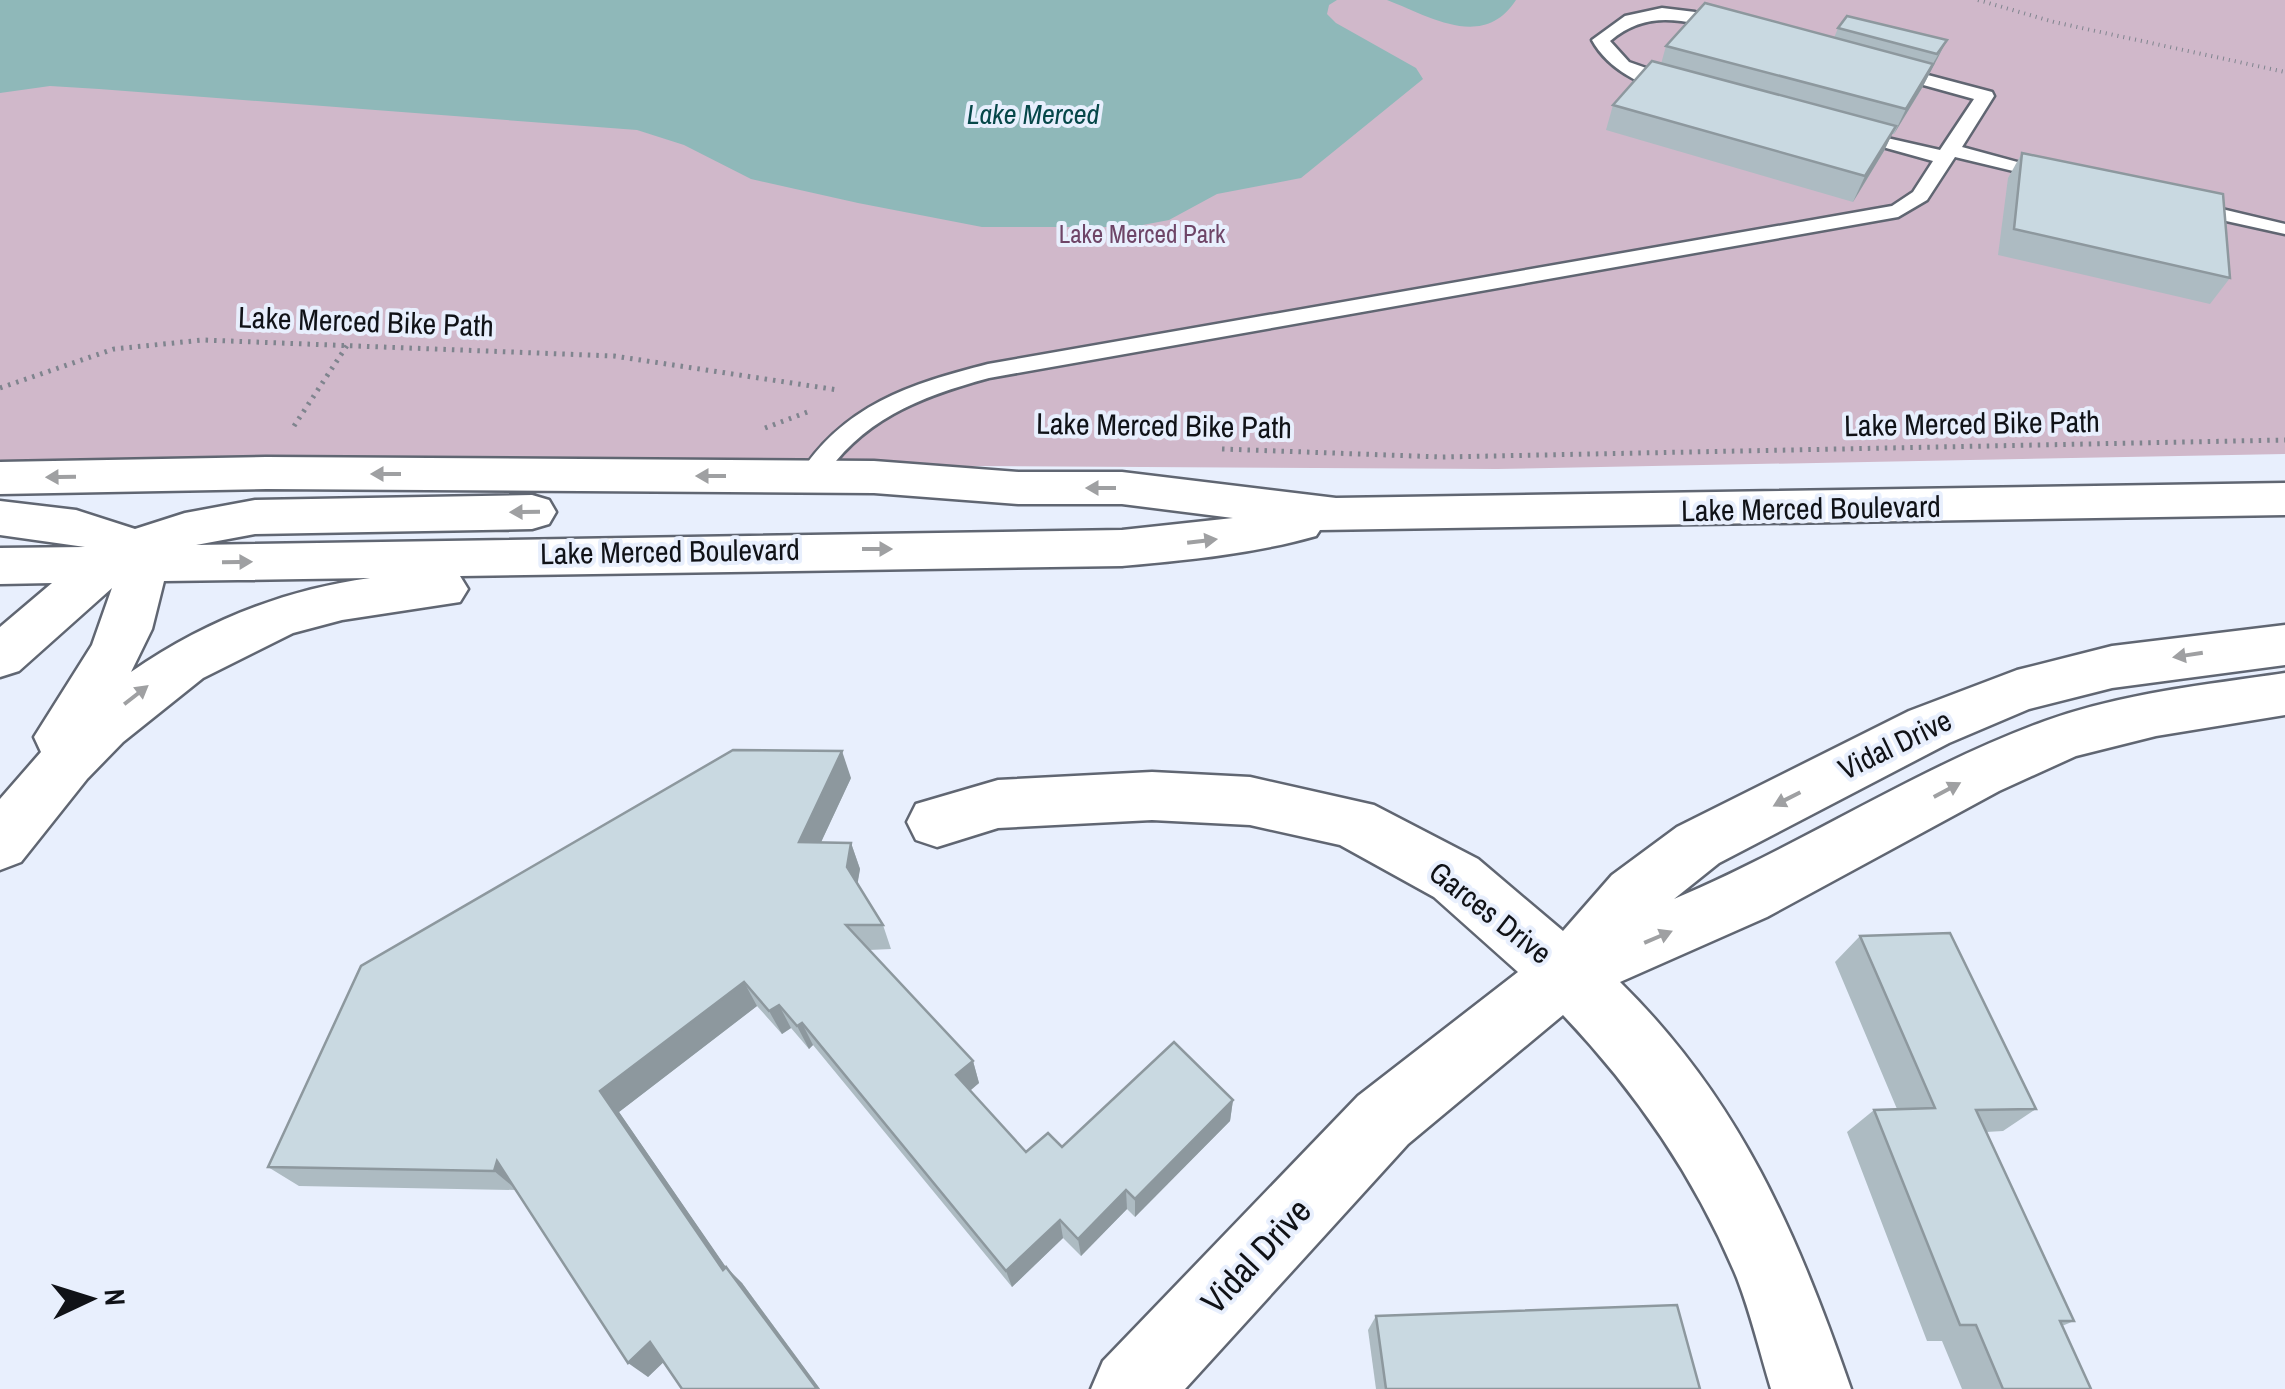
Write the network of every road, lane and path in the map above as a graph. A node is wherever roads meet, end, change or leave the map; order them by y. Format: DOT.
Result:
graph roads {
  1 [pos="1978,0"];
  2 [pos="1756,34"];
  3 [pos="1871,65"];
  4 [pos="2285,72"];
  5 [pos="1691,89"];
  6 [pos="1837,128"];
  7 [pos="1949,154"];
  8 [pos="2068,178"];
  9 [pos="2164,201"];
  10 [pos="2280,229"];
  11 [pos="348,343"];
  12 [pos="0,388"];
  13 [pos="884,406"];
  14 [pos="290,431"];
  15 [pos="2285,440"];
  16 [pos="1203,449"];
  17 [pos="811,477"];
  18 [pos="0,478"];
  19 [pos="1018,488"];
  20 [pos="2285,499"];
  21 [pos="1336,515"];
  22 [pos="0,518"];
  23 [pos="814,550"];
  24 [pos="128,559"];
  25 [pos="0,566"];
  26 [pos="2285,645"];
  27 [pos="0,657"];
  28 [pos="2285,694"];
  29 [pos="936,822"];
  30 [pos="0,841"];
  31 [pos="1567,974"];
  32 [pos="1131,1389"];
  33 [pos="1811,1389"];
  1 -- 4 [label="path"];
  2 -- 5 [label="lane"];
  3 -- 7 [label="lane"];
  6 -- 7 [label="lane"];
  7 -- 8 [label="lane"];
  7 -- 13 [label="lane"];
  9 -- 10 [label="lane"];
  11 -- 12 [label="path, Lake Merced Bike Path"];
  11 -- 13 [label="path, Lake Merced Bike Path"];
  11 -- 14 [label="path"];
  13 -- 17 [label="lane"];
  15 -- 16 [label="path, Lake Merced Bike Path"];
  17 -- 18 [label="main road, Lake Merced Boulevard, one-way"];
  17 -- 19 [label="main road, Lake Merced Boulevard"];
  21 -- 19 [label="main road, Lake Merced Boulevard, one-way"];
  19 -- 24 [label="main road, one-way"];
  20 -- 21 [label="main road, Lake Merced Boulevard"];
  23 -- 21 [label="main road, Lake Merced Boulevard, one-way"];
  22 -- 24 [label="main road"];
  24 -- 23 [label="main road, Lake Merced Boulevard, one-way"];
  30 -- 23 [label="main road, one-way"];
  24 -- 25 [label="main road, Lake Merced Boulevard"];
  24 -- 27 [label="main road"];
  24 -- 30 [label="main road"];
  26 -- 31 [label="main road, Vidal Drive, one-way"];
  31 -- 28 [label="main road, Vidal Drive, one-way"];
  29 -- 31 [label="main road, Garces Drive"];
  31 -- 32 [label="main road, Vidal Drive"];
  31 -- 33 [label="main road, Garces Drive"];
}
